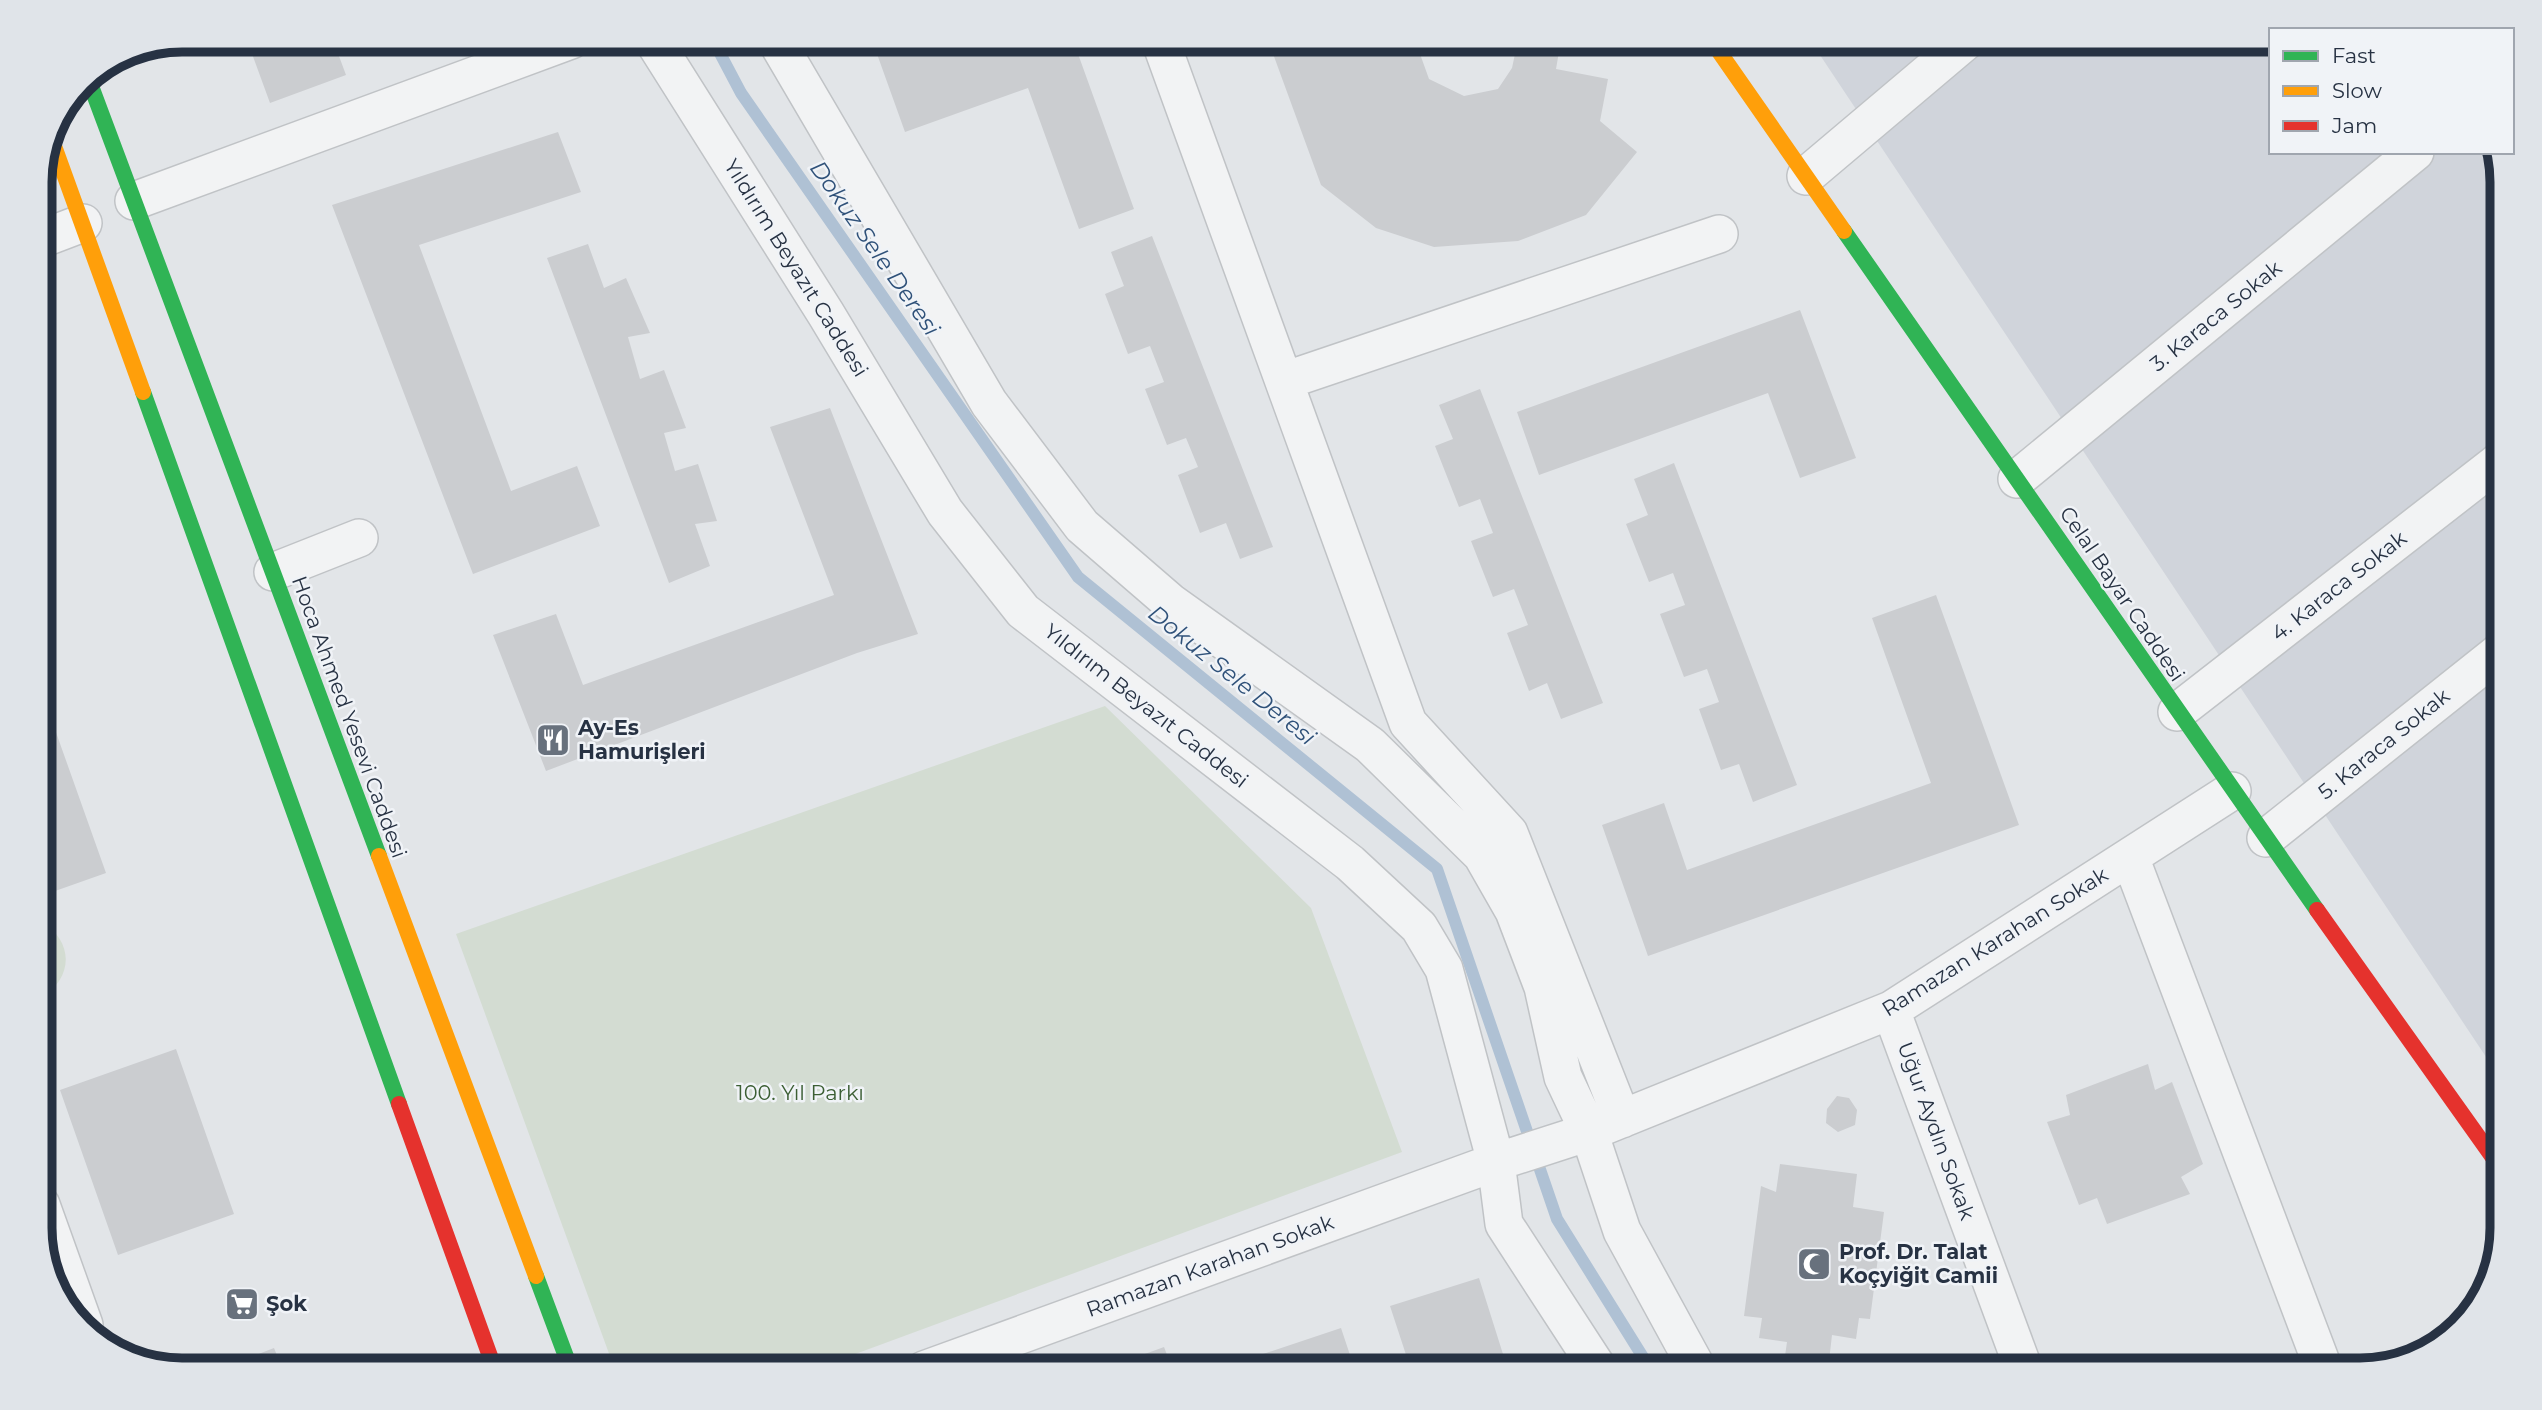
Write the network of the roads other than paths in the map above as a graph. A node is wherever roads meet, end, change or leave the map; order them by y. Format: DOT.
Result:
graph roads {
  1 [pos="1719,52"];
  2 [pos="1953,52"];
  3 [pos="536,53"];
  4 [pos="661,53"];
  5 [pos="783,53"];
  6 [pos="1165,53"];
  7 [pos="92,90"];
  8 [pos="56,152"];
  9 [pos="2413,154"];
  10 [pos="1806,176"];
  11 [pos="134,201"];
  12 [pos="83,223"];
  13 [pos="53,234"];
  14 [pos="1719,234"];
  15 [pos="1284,381"];
  16 [pos="2489,469"];
  17 [pos="2017,479"];
  18 [pos="359,538"];
  19 [pos="273,572"];
  20 [pos="2489,660"];
  21 [pos="2177,712"];
  22 [pos="2232,791"];
  23 [pos="2266,838"];
  24 [pos="2130,857"];
  25 [pos="1891,1010"];
  26 [pos="1605,1126"];
  27 [pos="2490,1147"];
  28 [pos="1496,1162"];
  29 [pos="53,1240"];
  30 [pos="76,1302"];
  31 [pos="491,1358"];
  32 [pos="567,1358"];
  33 [pos="957,1358"];
  34 [pos="1592,1358"];
  35 [pos="1691,1358"];
  36 [pos="2020,1358"];
  37 [pos="2319,1358"];
  1 -- 10 [label="street, Celal Bayar Caddesi"];
  2 -- 10 [label="street"];
  3 -- 11 [label="street"];
  4 -- 28 [label="street, Yıldırım Beyazıt Caddesi"];
  5 -- 26 [label="street"];
  6 -- 15 [label="street"];
  7 -- 11 [label="street, Hoca Ahmed Yesevi Caddesi"];
  8 -- 12 [label="street"];
  9 -- 17 [label="street, 3. Karaca Sokak"];
  10 -- 17 [label="street, Celal Bayar Caddesi"];
  11 -- 19 [label="street, Hoca Ahmed Yesevi Caddesi"];
  12 -- 13 [label="street"];
  12 -- 31 [label="street"];
  14 -- 15 [label="street"];
  15 -- 26 [label="street"];
  16 -- 21 [label="street, 4. Karaca Sokak"];
  17 -- 21 [label="street, Celal Bayar Caddesi"];
  18 -- 19 [label="street"];
  19 -- 32 [label="street, Hoca Ahmed Yesevi Caddesi"];
  20 -- 23 [label="street, 5. Karaca Sokak"];
  21 -- 22 [label="street, Celal Bayar Caddesi"];
  22 -- 23 [label="street, Celal Bayar Caddesi"];
  22 -- 24 [label="street, Ramazan Karahan Sokak"];
  23 -- 27 [label="street, Celal Bayar Caddesi"];
  24 -- 25 [label="street, Ramazan Karahan Sokak"];
  24 -- 37 [label="street"];
  25 -- 26 [label="street, Ramazan Karahan Sokak"];
  25 -- 36 [label="street, Uğur Aydın Sokak"];
  26 -- 28 [label="street, Ramazan Karahan Sokak"];
  26 -- 35 [label="street"];
  28 -- 33 [label="street, Ramazan Karahan Sokak"];
  28 -- 34 [label="street, Yıldırım Beyazıt Caddesi"];
  29 -- 30 [label="street"];
}
